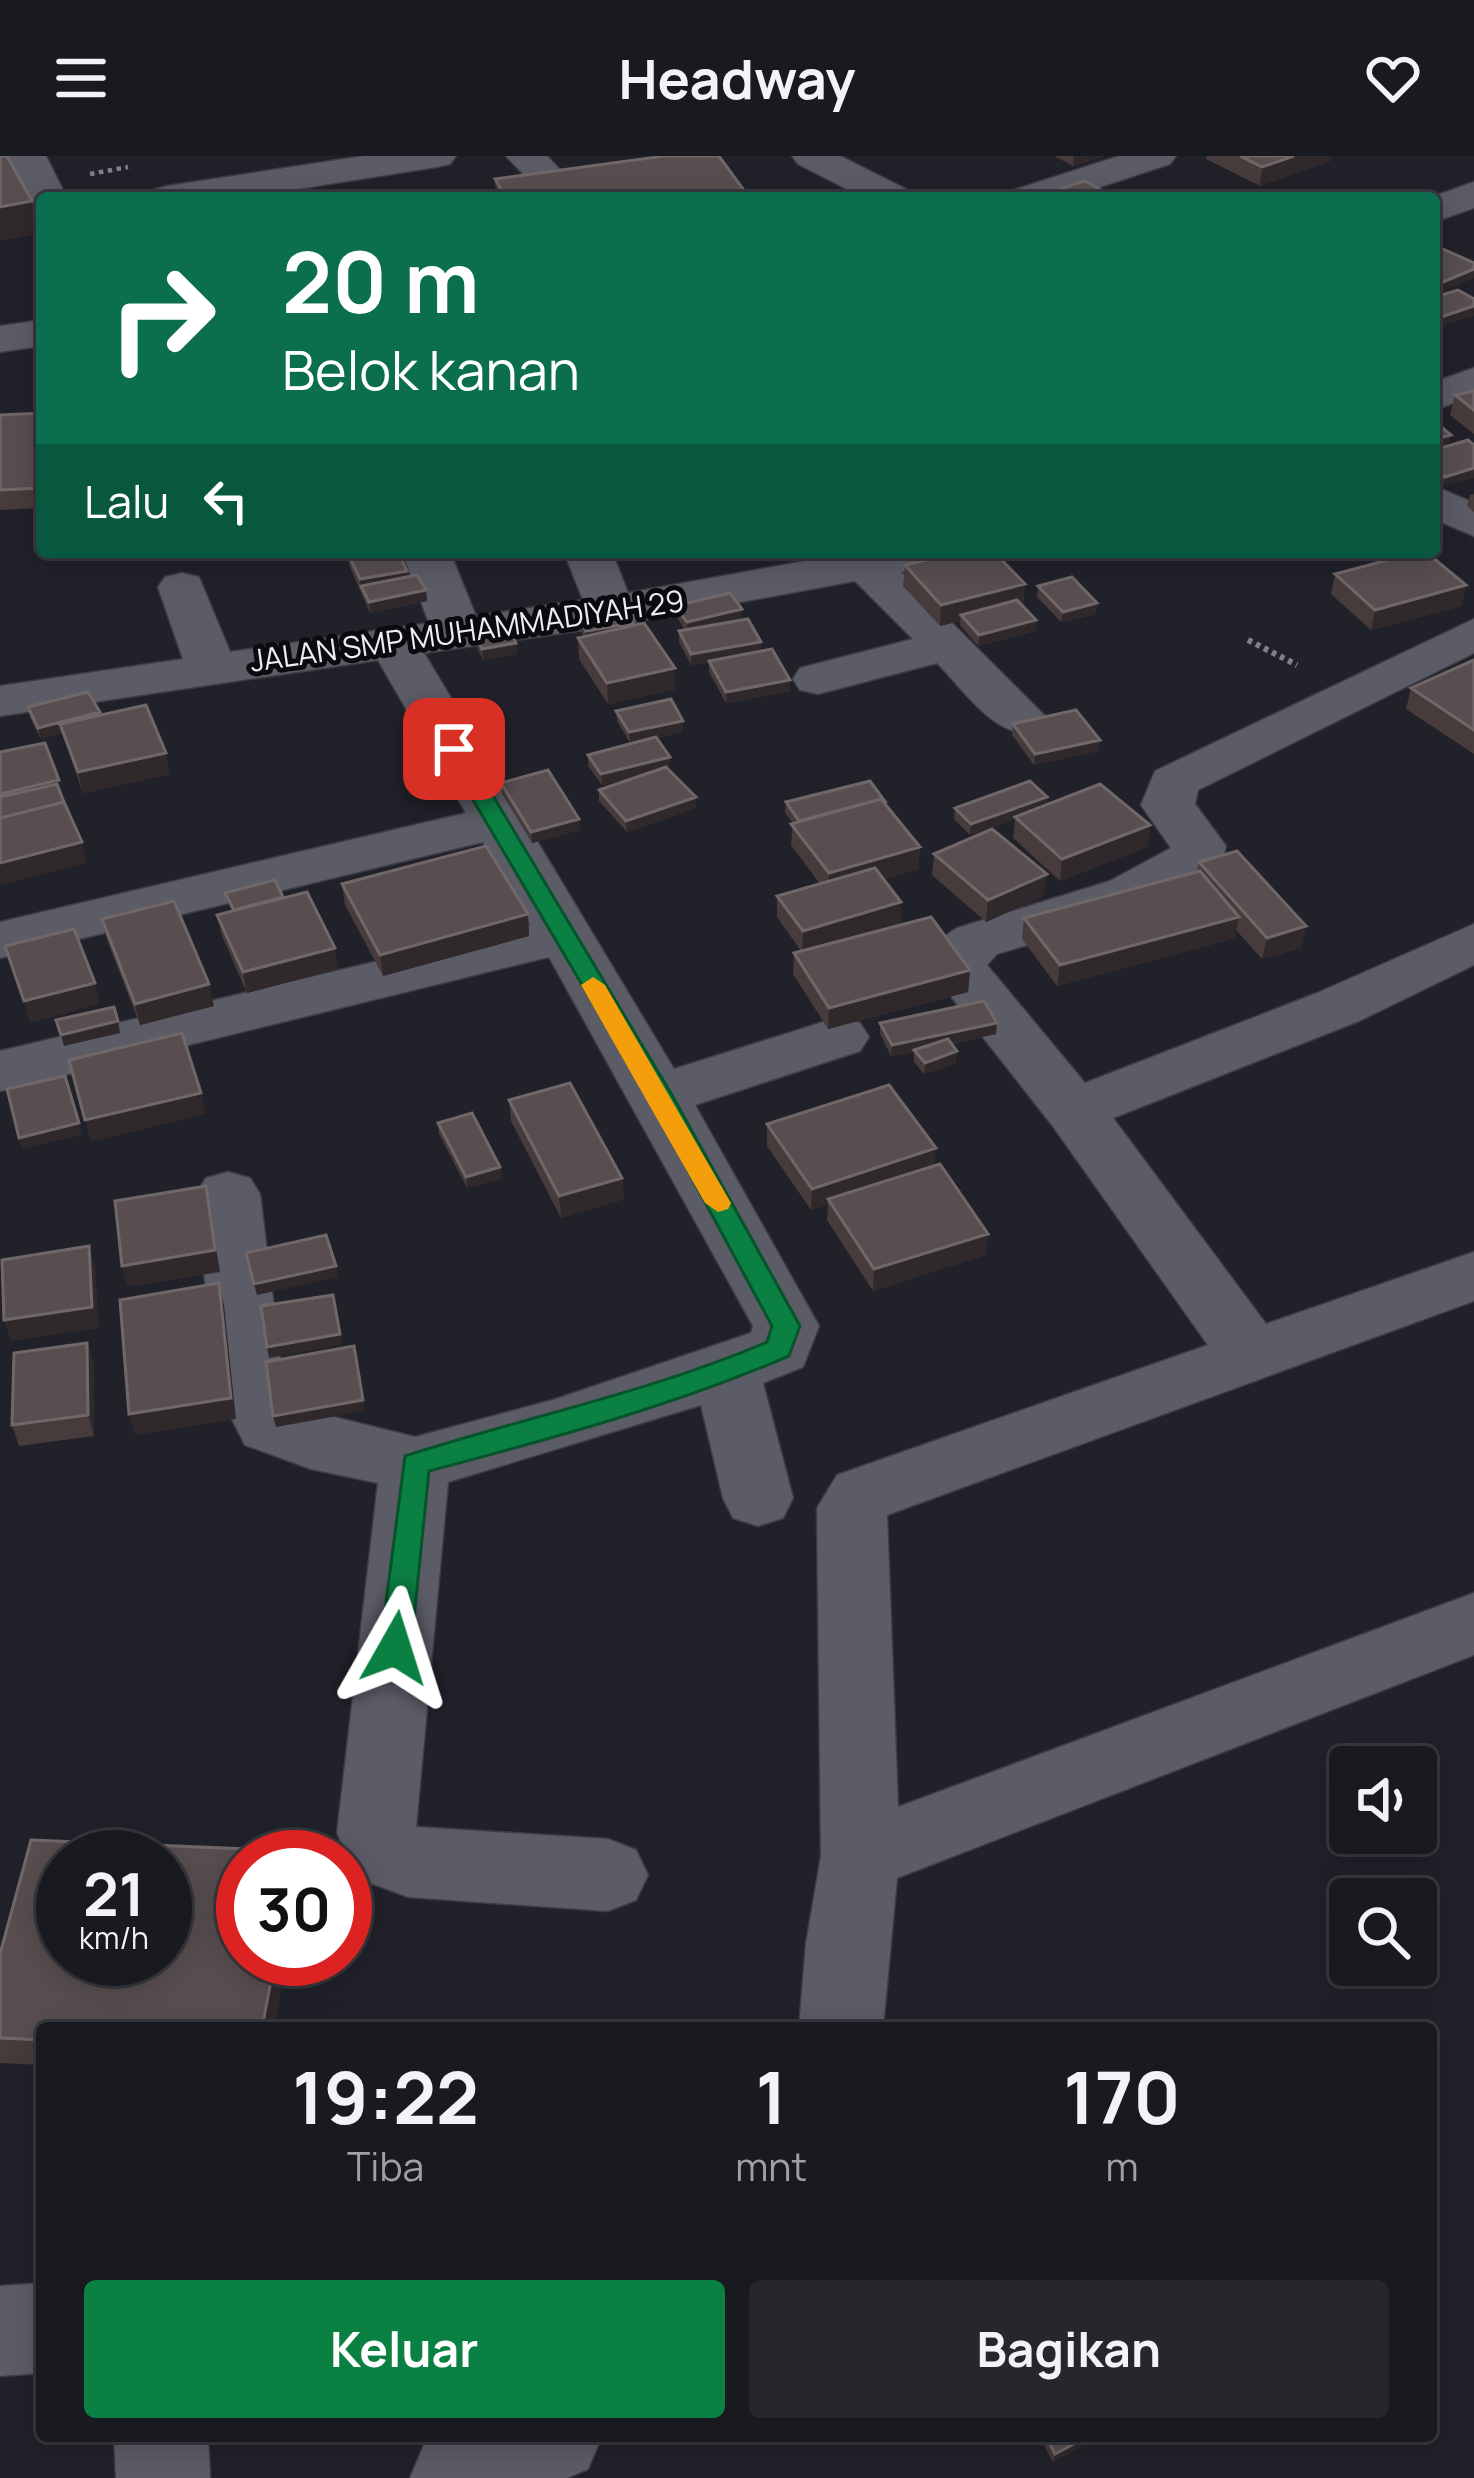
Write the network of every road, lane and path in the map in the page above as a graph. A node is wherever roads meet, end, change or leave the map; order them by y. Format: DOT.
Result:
graph roads {
  1 [pos="437,156"];
  2 [pos="525,156"];
  3 [pos="1157,156"];
  4 [pos="830,159"];
  5 [pos="128,167"];
  6 [pos="38,179"];
  7 [pos="205,192"];
  8 [pos="561,192"];
  9 [pos="884,192"];
  10 [pos="1046,192"];
  11 [pos="1474,194"];
  12 [pos="1440,208"];
  13 [pos="36,334"];
  14 [pos="0,339"];
  15 [pos="1474,381"];
  16 [pos="1440,395"];
  17 [pos="1440,503"];
  18 [pos="1474,522"];
  19 [pos="428,558"];
  20 [pos="590,558"];
  21 [pos="905,558"];
  22 [pos="868,566"];
  23 [pos="756,569"];
  24 [pos="182,587"];
  25 [pos="611,611"];
  26 [pos="458,631"];
  27 [pos="1474,634"];
  28 [pos="391,640"];
  29 [pos="947,645"];
  30 [pos="211,668"];
  31 [pos="818,680"];
  32 [pos="0,701"];
  33 [pos="1024,722"];
  34 [pos="496,822"];
  35 [pos="563,935"];
  36 [pos="0,940"];
  37 [pos="1474,942"];
  38 [pos="839,1037"];
  39 [pos="0,1071"];
  40 [pos="659,1095"];
  41 [pos="1074,1110"];
  42 [pos="229,1194"];
  43 [pos="1474,1276"];
  44 [pos="1253,1357"];
  45 [pos="726,1371"];
  46 [pos="415,1464"];
  47 [pos="758,1498"];
  48 [pos="1474,1623"];
  49 [pos="861,1856"];
  50 [pos="608,1874"];
  51 [pos="841,2022"];
  52 [pos="36,2329"];
  53 [pos="0,2332"];
  54 [pos="160,2442"];
  55 [pos="541,2442"];
  56 [pos="163,2478"];
  57 [pos="458,2478"];
  1 -- 7 [label="street"];
  2 -- 8 [label="street"];
  3 -- 10 [label="street"];
  4 -- 9 [label="street"];
  5 -- 6 [label="path"];
  11 -- 12 [label="street"];
  13 -- 14 [label="street"];
  15 -- 16 [label="street"];
  17 -- 18 [label="street"];
  19 -- 26 [label="street"];
  20 -- 25 [label="street"];
  21 -- 22 [label="street, JALAN SMP MUHAMMADIYAH 29"];
  22 -- 23 [label="street, JALAN SMP MUHAMMADIYAH 29"];
  22 -- 29 [label="street"];
  23 -- 25 [label="street, JALAN SMP MUHAMMADIYAH 29"];
  24 -- 30 [label="street"];
  25 -- 26 [label="street, JALAN SMP MUHAMMADIYAH 29"];
  26 -- 28 [label="street, JALAN SMP MUHAMMADIYAH 29"];
  27 -- 41 [label="street"];
  28 -- 30 [label="street, JALAN SMP MUHAMMADIYAH 29"];
  28 -- 34 [label="street"];
  29 -- 31 [label="street"];
  29 -- 33 [label="street"];
  30 -- 32 [label="street, JALAN SMP MUHAMMADIYAH 29"];
  34 -- 35 [label="street"];
  34 -- 36 [label="street"];
  35 -- 39 [label="street"];
  35 -- 40 [label="street"];
  37 -- 41 [label="street"];
  38 -- 40 [label="street"];
  40 -- 45 [label="street"];
  41 -- 44 [label="street"];
  42 -- 46 [label="street"];
  43 -- 44 [label="street"];
  44 -- 49 [label="street"];
  45 -- 46 [label="street"];
  45 -- 47 [label="street"];
  46 -- 50 [label="street"];
  48 -- 49 [label="street"];
  49 -- 51 [label="street"];
  52 -- 53 [label="street"];
  54 -- 56 [label="street"];
  55 -- 57 [label="street"];
}
